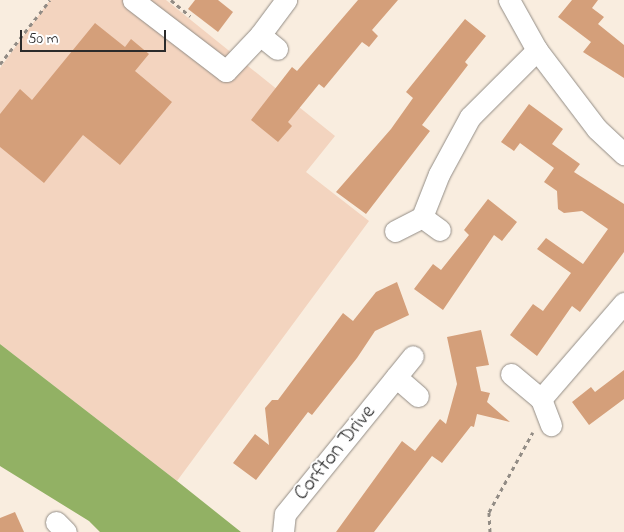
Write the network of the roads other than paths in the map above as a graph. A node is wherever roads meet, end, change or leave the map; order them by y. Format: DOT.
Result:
graph roads {
  1 [pos="133,0"];
  2 [pos="286,0"];
  3 [pos="508,0"];
  4 [pos="260,35"];
  5 [pos="277,49"];
  6 [pos="537,50"];
  7 [pos="624,154"];
  8 [pos="422,217"];
  9 [pos="440,230"];
  10 [pos="394,232"];
  11 [pos="624,303"];
  12 [pos="413,356"];
  13 [pos="512,374"];
  14 [pos="396,377"];
  15 [pos="418,396"];
  16 [pos="283,532"];
  1 -- 4 [label="street"];
  2 -- 4 [label="street"];
  3 -- 6 [label="street"];
  4 -- 5 [label="street"];
  6 -- 7 [label="street"];
  6 -- 8 [label="street"];
  8 -- 9 [label="street"];
  8 -- 10 [label="street"];
  11 -- 13 [label="street"];
  12 -- 14 [label="street, Corfton Drive"];
  14 -- 15 [label="street"];
  14 -- 16 [label="street, Corfton Drive"];
}
